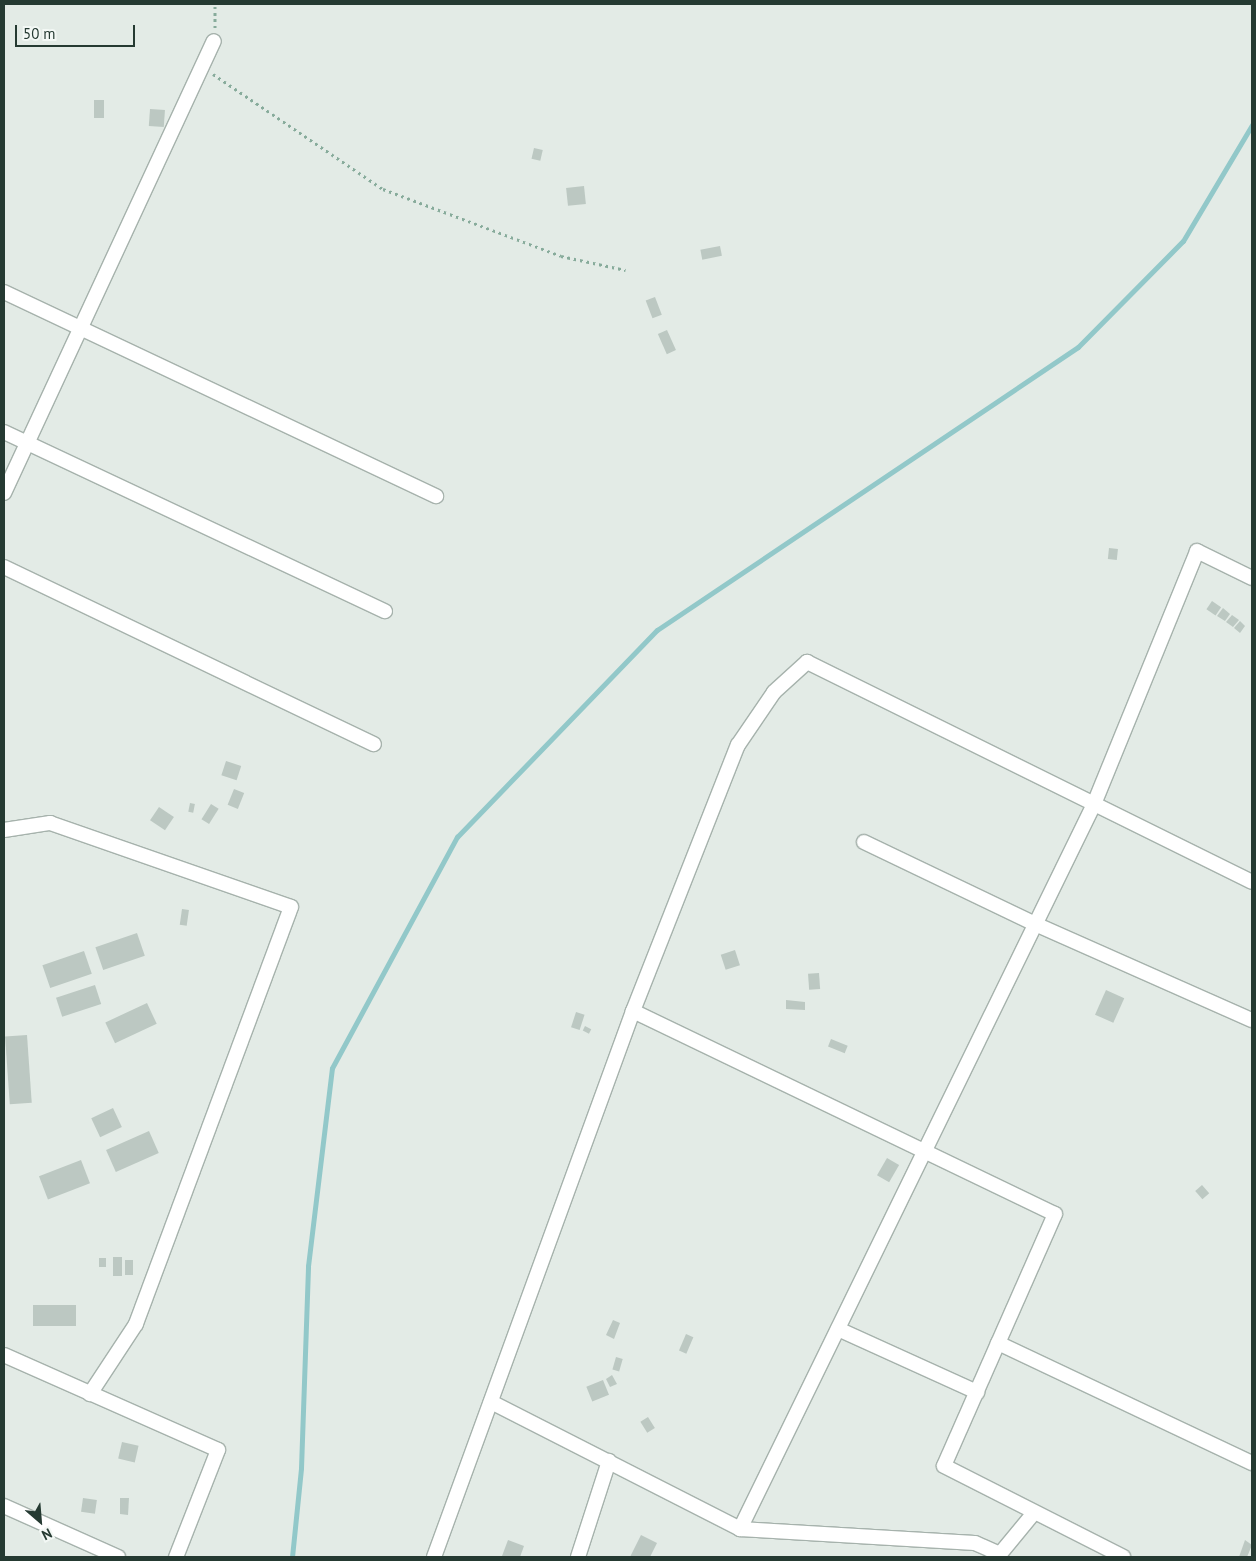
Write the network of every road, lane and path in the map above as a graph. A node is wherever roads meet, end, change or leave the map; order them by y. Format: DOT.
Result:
graph roads {
  1 [pos="215,4"];
  2 [pos="214,41"];
  3 [pos="202,66"];
  4 [pos="625,270"];
  5 [pos="4,292"];
  6 [pos="81,328"];
  7 [pos="4,432"];
  8 [pos="27,443"];
  9 [pos="4,493"];
  10 [pos="436,496"];
  11 [pos="4,567"];
  12 [pos="1252,578"];
  13 [pos="385,611"];
  14 [pos="374,744"];
  15 [pos="1094,804"];
  16 [pos="4,830"];
  17 [pos="864,842"];
  18 [pos="1252,882"];
  19 [pos="1035,924"];
  20 [pos="633,1011"];
  21 [pos="1252,1020"];
  22 [pos="924,1152"];
  23 [pos="838,1329"];
  24 [pos="998,1343"];
  25 [pos="4,1355"];
  26 [pos="976,1392"];
  27 [pos="90,1394"];
  28 [pos="491,1402"];
  29 [pos="609,1461"];
  30 [pos="1252,1463"];
  31 [pos="4,1506"];
  32 [pos="1033,1514"];
  33 [pos="740,1530"];
  34 [pos="1001,1556"];
  35 [pos="118,1557"];
  36 [pos="176,1557"];
  37 [pos="434,1557"];
  38 [pos="578,1557"];
  39 [pos="1123,1557"];
  1 -- 2 [label="path"];
  2 -- 3 [label="street"];
  3 -- 4 [label="path"];
  3 -- 6 [label="street"];
  5 -- 6 [label="street"];
  6 -- 8 [label="street"];
  6 -- 10 [label="street"];
  7 -- 8 [label="street"];
  8 -- 9 [label="street"];
  8 -- 13 [label="street"];
  11 -- 14 [label="street"];
  12 -- 15 [label="street"];
  15 -- 18 [label="street"];
  15 -- 19 [label="street"];
  15 -- 20 [label="street"];
  16 -- 27 [label="street"];
  17 -- 19 [label="street"];
  19 -- 21 [label="street"];
  19 -- 22 [label="street"];
  20 -- 22 [label="street"];
  20 -- 28 [label="street"];
  22 -- 23 [label="street"];
  22 -- 24 [label="street"];
  23 -- 26 [label="street"];
  23 -- 33 [label="street"];
  24 -- 26 [label="street"];
  24 -- 30 [label="street"];
  25 -- 27 [label="street"];
  26 -- 32 [label="street"];
  27 -- 36 [label="street"];
  28 -- 29 [label="street"];
  28 -- 37 [label="street"];
  29 -- 33 [label="street"];
  29 -- 38 [label="street"];
  31 -- 35 [label="street"];
  32 -- 34 [label="street"];
  32 -- 39 [label="street"];
  33 -- 34 [label="street"];
}
